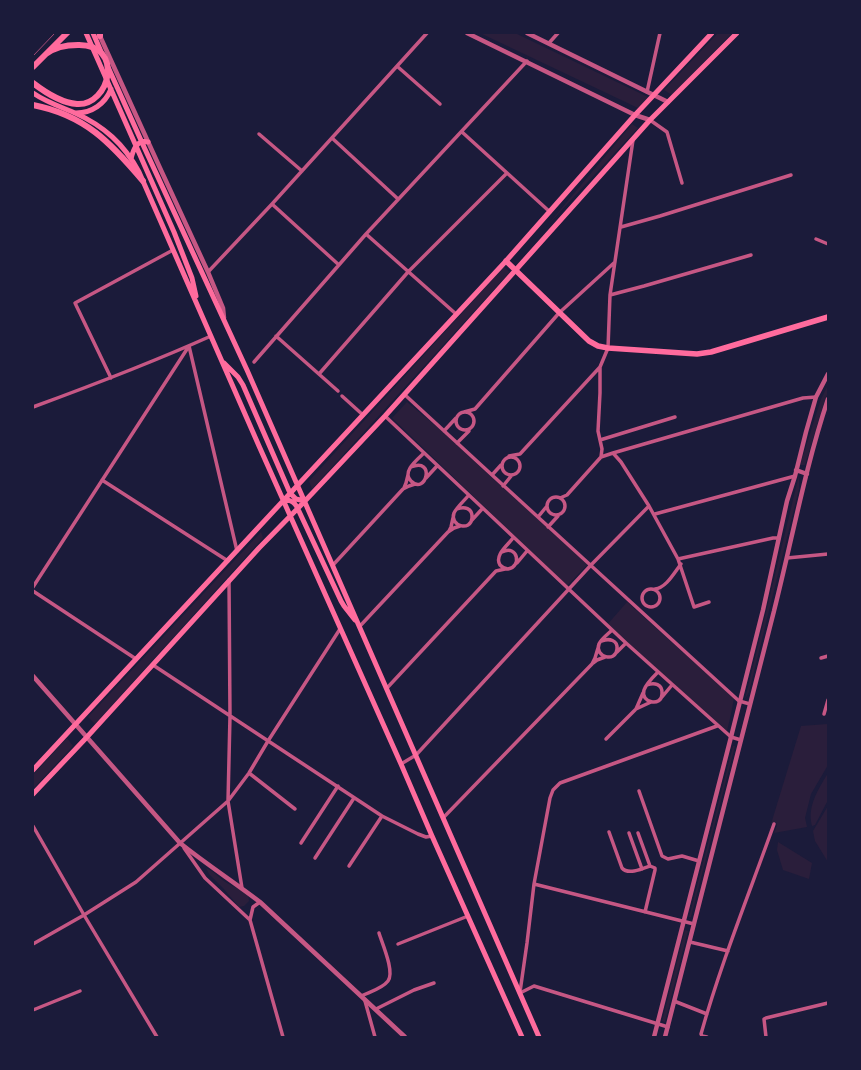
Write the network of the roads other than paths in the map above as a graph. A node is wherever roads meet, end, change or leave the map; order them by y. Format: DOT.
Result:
graph roads {
  1 [pos="66,33"];
  2 [pos="86,33"];
  3 [pos="93,33"];
  4 [pos="427,33"];
  5 [pos="467,33"];
  6 [pos="528,33"];
  7 [pos="558,33"];
  8 [pos="660,33"];
  9 [pos="712,33"];
  10 [pos="737,33"];
  11 [pos="100,34"];
  12 [pos="550,43"];
  13 [pos="46,54"];
  14 [pos="527,61"];
  15 [pos="33,67"];
  16 [pos="398,67"];
  17 [pos="114,68"];
  18 [pos="33,84"];
  19 [pos="647,92"];
  20 [pos="33,94"];
  21 [pos="653,96"];
  22 [pos="668,102"];
  23 [pos="440,104"];
  24 [pos="33,105"];
  25 [pos="75,113"];
  26 [pos="635,114"];
  27 [pos="650,120"];
  28 [pos="462,132"];
  29 [pos="259,134"];
  30 [pos="332,138"];
  31 [pos="633,140"];
  32 [pos="148,142"];
  33 [pos="131,159"];
  34 [pos="302,171"];
  35 [pos="507,174"];
  36 [pos="791,175"];
  37 [pos="143,181"];
  38 [pos="682,183"];
  39 [pos="398,199"];
  40 [pos="272,204"];
  41 [pos="550,212"];
  42 [pos="620,227"];
  43 [pos="366,234"];
  44 [pos="816,239"];
  45 [pos="828,244"];
  46 [pos="173,250"];
  47 [pos="751,255"];
  48 [pos="506,261"];
  49 [pos="615,262"];
  50 [pos="339,265"];
  51 [pos="516,270"];
  52 [pos="208,272"];
  53 [pos="408,272"];
  54 [pos="610,295"];
  55 [pos="559,313"];
  56 [pos="456,314"];
  57 [pos="201,315"];
  58 [pos="828,317"];
  59 [pos="224,322"];
  60 [pos="211,336"];
  61 [pos="276,336"];
  62 [pos="189,346"];
  63 [pos="608,348"];
  64 [pos="221,361"];
  65 [pos="254,362"];
  66 [pos="600,367"];
  67 [pos="319,374"];
  68 [pos="828,374"];
  69 [pos="111,378"];
  70 [pos="338,391"];
  71 [pos="404,394"];
  72 [pos="342,396"];
  73 [pos="816,397"];
  74 [pos="828,399"];
  75 [pos="33,407"];
  76 [pos="475,409"];
  77 [pos="464,412"];
  78 [pos="363,415"];
  79 [pos="385,416"];
  80 [pos="457,417"];
  81 [pos="675,417"];
  82 [pos="475,421"];
  83 [pos="471,429"];
  84 [pos="444,431"];
  85 [pos="600,440"];
  86 [pos="457,443"];
  87 [pos="424,453"];
  88 [pos="613,453"];
  89 [pos="520,454"];
  90 [pos="510,456"];
  91 [pos="601,457"];
  92 [pos="501,465"];
  93 [pos="520,465"];
  94 [pos="437,466"];
  95 [pos="411,467"];
  96 [pos="796,470"];
  97 [pos="408,474"];
  98 [pos="807,474"];
  99 [pos="492,475"];
  100 [pos="512,476"];
  101 [pos="795,476"];
  102 [pos="426,479"];
  103 [pos="102,480"];
  104 [pos="415,484"];
  105 [pos="298,485"];
  106 [pos="503,486"];
  107 [pos="403,489"];
  108 [pos="290,493"];
  109 [pos="567,495"];
  110 [pos="468,496"];
  111 [pos="560,498"];
  112 [pos="283,501"];
  113 [pos="305,501"];
  114 [pos="564,501"];
  115 [pos="547,506"];
  116 [pos="649,506"];
  117 [pos="298,508"];
  118 [pos="457,509"];
  119 [pos="482,509"];
  120 [pos="655,514"];
  121 [pos="290,516"];
  122 [pos="453,516"];
  123 [pos="558,516"];
  124 [pos="538,517"];
  125 [pos="471,521"];
  126 [pos="460,526"];
  127 [pos="548,527"];
  128 [pos="448,532"];
  129 [pos="514,538"];
  130 [pos="780,538"];
  131 [pos="237,551"];
  132 [pos="527,551"];
  133 [pos="502,552"];
  134 [pos="828,554"];
  135 [pos="787,558"];
  136 [pos="498,559"];
  137 [pos="678,559"];
  138 [pos="228,561"];
  139 [pos="516,564"];
  140 [pos="680,564"];
  141 [pos="333,565"];
  142 [pos="591,565"];
  143 [pos="505,569"];
  144 [pos="496,571"];
  145 [pos="230,580"];
  146 [pos="663,586"];
  147 [pos="33,587"];
  148 [pos="655,589"];
  149 [pos="568,590"];
  150 [pos="33,592"];
  151 [pos="661,597"];
  152 [pos="642,598"];
  153 [pos="709,602"];
  154 [pos="635,606"];
  155 [pos="653,607"];
  156 [pos="646,616"];
  157 [pos="360,626"];
  158 [pos="340,629"];
  159 [pos="612,630"];
  160 [pos="602,641"];
  161 [pos="626,643"];
  162 [pos="598,648"];
  163 [pos="616,653"];
  164 [pos="828,656"];
  165 [pos="606,657"];
  166 [pos="821,658"];
  167 [pos="136,659"];
  168 [pos="592,664"];
  169 [pos="153,665"];
  170 [pos="658,672"];
  171 [pos="33,676"];
  172 [pos="647,685"];
  173 [pos="672,685"];
  174 [pos="387,688"];
  175 [pos="644,693"];
  176 [pos="662,698"];
  177 [pos="828,700"];
  178 [pos="739,701"];
  179 [pos="651,702"];
  180 [pos="750,704"];
  181 [pos="636,709"];
  182 [pos="824,714"];
  183 [pos="230,716"];
  184 [pos="75,725"];
  185 [pos="717,726"];
  186 [pos="87,737"];
  187 [pos="731,737"];
  188 [pos="606,739"];
  189 [pos="741,740"];
  190 [pos="268,741"];
  191 [pos="416,755"];
  192 [pos="401,764"];
  193 [pos="33,770"];
  194 [pos="249,773"];
  195 [pos="338,786"];
  196 [pos="639,791"];
  197 [pos="33,794"];
  198 [pos="354,798"];
  199 [pos="228,801"];
  200 [pos="295,809"];
  201 [pos="382,816"];
  202 [pos="443,818"];
  203 [pos="774,824"];
  204 [pos="33,826"];
  205 [pos="609,832"];
  206 [pos="629,833"];
  207 [pos="638,833"];
  208 [pos="432,836"];
  209 [pos="180,843"];
  210 [pos="301,843"];
  211 [pos="315,858"];
  212 [pos="699,861"];
  213 [pos="350,866"];
  214 [pos="650,866"];
  215 [pos="642,869"];
  216 [pos="534,884"];
  217 [pos="242,888"];
  218 [pos="260,902"];
  219 [pos="645,912"];
  220 [pos="84,915"];
  221 [pos="468,916"];
  222 [pos="250,920"];
  223 [pos="683,921"];
  224 [pos="694,924"];
  225 [pos="379,933"];
  226 [pos="690,942"];
  227 [pos="33,944"];
  228 [pos="398,944"];
  229 [pos="728,951"];
  230 [pos="434,983"];
  231 [pos="80,991"];
  232 [pos="520,993"];
  233 [pos="363,998"];
  234 [pos="674,1001"];
  235 [pos="828,1003"];
  236 [pos="376,1009"];
  237 [pos="33,1010"];
  238 [pos="707,1014"];
  239 [pos="657,1024"];
  240 [pos="668,1027"];
  241 [pos="157,1037"];
  242 [pos="282,1037"];
  243 [pos="375,1037"];
  244 [pos="405,1037"];
  245 [pos="522,1037"];
  246 [pos="539,1037"];
  247 [pos="654,1037"];
  248 [pos="665,1037"];
  249 [pos="707,1037"];
  250 [pos="766,1037"];
  1 -- 13 [label="highway"];
  2 -- 57 [label="main road"];
  3 -- 59 [label="main road"];
  4 -- 16 [label="street"];
  5 -- 14 [label="street"];
  6 -- 12 [label="street"];
  7 -- 12 [label="street"];
  8 -- 19 [label="street"];
  9 -- 21 [label="main road"];
  10 -- 22 [label="main road"];
  11 -- 17 [label="street"];
  12 -- 19 [label="street"];
  13 -- 15 [label="highway"];
  13 -- 18 [label="highway"];
  14 -- 26 [label="street"];
  14 -- 28 [label="street"];
  16 -- 23 [label="street"];
  16 -- 30 [label="street"];
  17 -- 25 [label="main road"];
  17 -- 32 [label="street"];
  19 -- 21 [label="street"];
  20 -- 25 [label="main road"];
  21 -- 22 [label="street"];
  21 -- 26 [label="main road"];
  22 -- 27 [label="main road"];
  24 -- 37 [label="highway"];
  25 -- 33 [label="main road"];
  26 -- 27 [label="street"];
  26 -- 41 [label="main road"];
  27 -- 31 [label="main road"];
  27 -- 38 [label="street"];
  28 -- 35 [label="street"];
  28 -- 39 [label="street"];
  29 -- 34 [label="street"];
  30 -- 34 [label="street"];
  30 -- 39 [label="street"];
  31 -- 42 [label="street"];
  31 -- 51 [label="main road"];
  32 -- 33 [label="main road"];
  32 -- 52 [label="street"];
  33 -- 37 [label="main road"];
  34 -- 40 [label="street"];
  35 -- 41 [label="street"];
  35 -- 53 [label="street"];
  36 -- 42 [label="street"];
  37 -- 46 [label="main road"];
  39 -- 43 [label="street"];
  40 -- 50 [label="street"];
  40 -- 52 [label="street"];
  41 -- 48 [label="main road"];
  42 -- 49 [label="street"];
  43 -- 50 [label="street"];
  43 -- 53 [label="street"];
  44 -- 45 [label="street"];
  46 -- 57 [label="main road"];
  46 -- 69 [label="street"];
  47 -- 54 [label="street"];
  48 -- 51 [label="main road"];
  48 -- 56 [label="main road"];
  49 -- 54 [label="street"];
  49 -- 55 [label="street"];
  50 -- 61 [label="street"];
  51 -- 55 [label="main road"];
  51 -- 71 [label="main road"];
  52 -- 59 [label="street"];
  53 -- 56 [label="street"];
  53 -- 67 [label="street"];
  54 -- 63 [label="street"];
  55 -- 63 [label="main road"];
  55 -- 76 [label="street"];
  56 -- 78 [label="main road"];
  57 -- 60 [label="main road"];
  58 -- 63 [label="main road"];
  59 -- 105 [label="main road"];
  60 -- 62 [label="street"];
  60 -- 64 [label="main road"];
  61 -- 65 [label="street"];
  61 -- 67 [label="street"];
  62 -- 69 [label="street"];
  62 -- 103 [label="street"];
  62 -- 131 [label="street"];
  63 -- 66 [label="street"];
  64 -- 108 [label="main road"];
  64 -- 112 [label="main road"];
  66 -- 85 [label="street"];
  66 -- 89 [label="street"];
  67 -- 70 [label="street"];
  68 -- 73 [label="street"];
  69 -- 75 [label="street"];
  71 -- 79 [label="main road"];
  71 -- 84 [label="street"];
  72 -- 78 [label="street"];
  73 -- 88 [label="street"];
  73 -- 96 [label="street"];
  74 -- 98 [label="street"];
  76 -- 77 [label="street"];
  76 -- 82 [label="street"];
  77 -- 80 [label="street"];
  77 -- 82 [label="street"];
  78 -- 105 [label="main road"];
  79 -- 87 [label="street"];
  79 -- 113 [label="main road"];
  80 -- 83 [label="street"];
  80 -- 84 [label="street"];
  81 -- 85 [label="street"];
  82 -- 83 [label="street"];
  83 -- 86 [label="street"];
  84 -- 86 [label="street"];
  85 -- 91 [label="street"];
  86 -- 99 [label="street"];
  87 -- 94 [label="street"];
  87 -- 95 [label="street"];
  88 -- 91 [label="street"];
  88 -- 116 [label="street"];
  89 -- 90 [label="street"];
  89 -- 93 [label="street"];
  90 -- 92 [label="street"];
  90 -- 93 [label="street"];
  91 -- 109 [label="street"];
  92 -- 99 [label="street"];
  92 -- 100 [label="street"];
  93 -- 100 [label="street"];
  94 -- 102 [label="street"];
  94 -- 110 [label="street"];
  95 -- 97 [label="street"];
  95 -- 102 [label="street"];
  96 -- 98 [label="street"];
  96 -- 101 [label="street"];
  97 -- 104 [label="street"];
  97 -- 107 [label="street"];
  98 -- 135 [label="street"];
  99 -- 106 [label="street"];
  100 -- 106 [label="street"];
  101 -- 120 [label="street"];
  101 -- 130 [label="street"];
  102 -- 104 [label="street"];
  103 -- 138 [label="street"];
  103 -- 147 [label="street"];
  104 -- 107 [label="street"];
  105 -- 108 [label="main road"];
  105 -- 113 [label="main road"];
  106 -- 124 [label="street"];
  107 -- 141 [label="street"];
  108 -- 112 [label="main road"];
  108 -- 113 [label="main road"];
  109 -- 111 [label="street"];
  109 -- 114 [label="street"];
  110 -- 118 [label="street"];
  110 -- 119 [label="street"];
  111 -- 114 [label="street"];
  111 -- 115 [label="street"];
  112 -- 117 [label="main road"];
  112 -- 121 [label="main road"];
  112 -- 131 [label="main road"];
  113 -- 117 [label="main road"];
  113 -- 141 [label="main road"];
  114 -- 123 [label="street"];
  115 -- 123 [label="street"];
  115 -- 124 [label="street"];
  116 -- 120 [label="street"];
  116 -- 142 [label="street"];
  117 -- 121 [label="main road"];
  117 -- 157 [label="main road"];
  118 -- 122 [label="street"];
  118 -- 125 [label="street"];
  119 -- 125 [label="street"];
  119 -- 129 [label="street"];
  120 -- 137 [label="street"];
  121 -- 145 [label="main road"];
  121 -- 158 [label="main road"];
  122 -- 126 [label="street"];
  122 -- 128 [label="street"];
  123 -- 127 [label="street"];
  124 -- 127 [label="street"];
  125 -- 126 [label="street"];
  126 -- 128 [label="street"];
  127 -- 142 [label="street"];
  128 -- 157 [label="street"];
  129 -- 132 [label="street"];
  129 -- 133 [label="street"];
  130 -- 137 [label="street"];
  130 -- 178 [label="street"];
  131 -- 138 [label="main road"];
  132 -- 139 [label="street"];
  132 -- 149 [label="street"];
  133 -- 136 [label="street"];
  133 -- 139 [label="street"];
  134 -- 135 [label="street"];
  135 -- 180 [label="street"];
  136 -- 143 [label="street"];
  136 -- 144 [label="street"];
  137 -- 140 [label="street"];
  138 -- 167 [label="main road"];
  139 -- 143 [label="street"];
  140 -- 146 [label="street"];
  140 -- 153 [label="street"];
  141 -- 157 [label="main road"];
  142 -- 149 [label="street"];
  142 -- 154 [label="street"];
  143 -- 144 [label="street"];
  144 -- 174 [label="street"];
  145 -- 169 [label="main road"];
  145 -- 183 [label="street"];
  146 -- 148 [label="street"];
  146 -- 151 [label="street"];
  148 -- 151 [label="street"];
  148 -- 152 [label="street"];
  149 -- 159 [label="street"];
  149 -- 191 [label="street"];
  150 -- 167 [label="street"];
  151 -- 155 [label="street"];
  152 -- 154 [label="street"];
  152 -- 155 [label="street"];
  154 -- 156 [label="street"];
  155 -- 156 [label="street"];
  156 -- 178 [label="street"];
  157 -- 174 [label="main road"];
  158 -- 190 [label="street"];
  158 -- 192 [label="main road"];
  159 -- 160 [label="street"];
  159 -- 161 [label="street"];
  160 -- 162 [label="street"];
  160 -- 163 [label="street"];
  161 -- 163 [label="street"];
  161 -- 170 [label="street"];
  162 -- 165 [label="street"];
  162 -- 168 [label="street"];
  163 -- 165 [label="street"];
  164 -- 166 [label="street"];
  165 -- 168 [label="street"];
  167 -- 184 [label="main road"];
  168 -- 202 [label="street"];
  169 -- 183 [label="street"];
  169 -- 186 [label="main road"];
  170 -- 172 [label="street"];
  170 -- 173 [label="street"];
  171 -- 184 [label="street"];
  172 -- 175 [label="street"];
  172 -- 176 [label="street"];
  173 -- 176 [label="street"];
  173 -- 185 [label="street"];
  174 -- 191 [label="main road"];
  175 -- 179 [label="street"];
  175 -- 181 [label="street"];
  176 -- 179 [label="street"];
  177 -- 182 [label="street"];
  178 -- 180 [label="street"];
  178 -- 187 [label="street"];
  179 -- 181 [label="street"];
  180 -- 189 [label="street"];
  181 -- 188 [label="street"];
  183 -- 190 [label="street"];
  183 -- 199 [label="street"];
  184 -- 186 [label="street"];
  184 -- 193 [label="main road"];
  185 -- 187 [label="street"];
  185 -- 216 [label="street"];
  186 -- 197 [label="main road"];
  186 -- 209 [label="street"];
  187 -- 189 [label="street"];
  187 -- 212 [label="street"];
  189 -- 224 [label="street"];
  190 -- 194 [label="street"];
  190 -- 195 [label="street"];
  191 -- 192 [label="street"];
  191 -- 202 [label="main road"];
  192 -- 208 [label="main road"];
  194 -- 199 [label="street"];
  194 -- 200 [label="street"];
  195 -- 198 [label="street"];
  195 -- 210 [label="street"];
  196 -- 212 [label="street"];
  198 -- 201 [label="street"];
  198 -- 211 [label="street"];
  199 -- 209 [label="street"];
  199 -- 217 [label="street"];
  201 -- 208 [label="street"];
  201 -- 213 [label="street"];
  202 -- 232 [label="main road"];
  203 -- 229 [label="street"];
  204 -- 220 [label="street"];
  205 -- 215 [label="street"];
  206 -- 215 [label="street"];
  207 -- 214 [label="street"];
  208 -- 221 [label="main road"];
  209 -- 217 [label="street"];
  209 -- 220 [label="street"];
  209 -- 222 [label="street"];
  212 -- 223 [label="street"];
  214 -- 215 [label="street"];
  214 -- 219 [label="street"];
  216 -- 219 [label="street"];
  216 -- 232 [label="street"];
  217 -- 218 [label="street"];
  218 -- 222 [label="street"];
  218 -- 233 [label="street"];
  219 -- 223 [label="street"];
  220 -- 227 [label="street"];
  220 -- 241 [label="street"];
  221 -- 228 [label="street"];
  221 -- 245 [label="main road"];
  222 -- 242 [label="street"];
  223 -- 224 [label="street"];
  223 -- 239 [label="street"];
  224 -- 226 [label="street"];
  225 -- 233 [label="street"];
  226 -- 229 [label="street"];
  226 -- 234 [label="street"];
  229 -- 238 [label="street"];
  230 -- 236 [label="street"];
  231 -- 237 [label="street"];
  232 -- 239 [label="street"];
  232 -- 246 [label="main road"];
  233 -- 236 [label="street"];
  233 -- 243 [label="street"];
  234 -- 238 [label="street"];
  234 -- 240 [label="street"];
  235 -- 250 [label="street"];
  236 -- 244 [label="street"];
  238 -- 249 [label="street"];
  239 -- 240 [label="street"];
  239 -- 247 [label="street"];
  240 -- 248 [label="street"];
}
